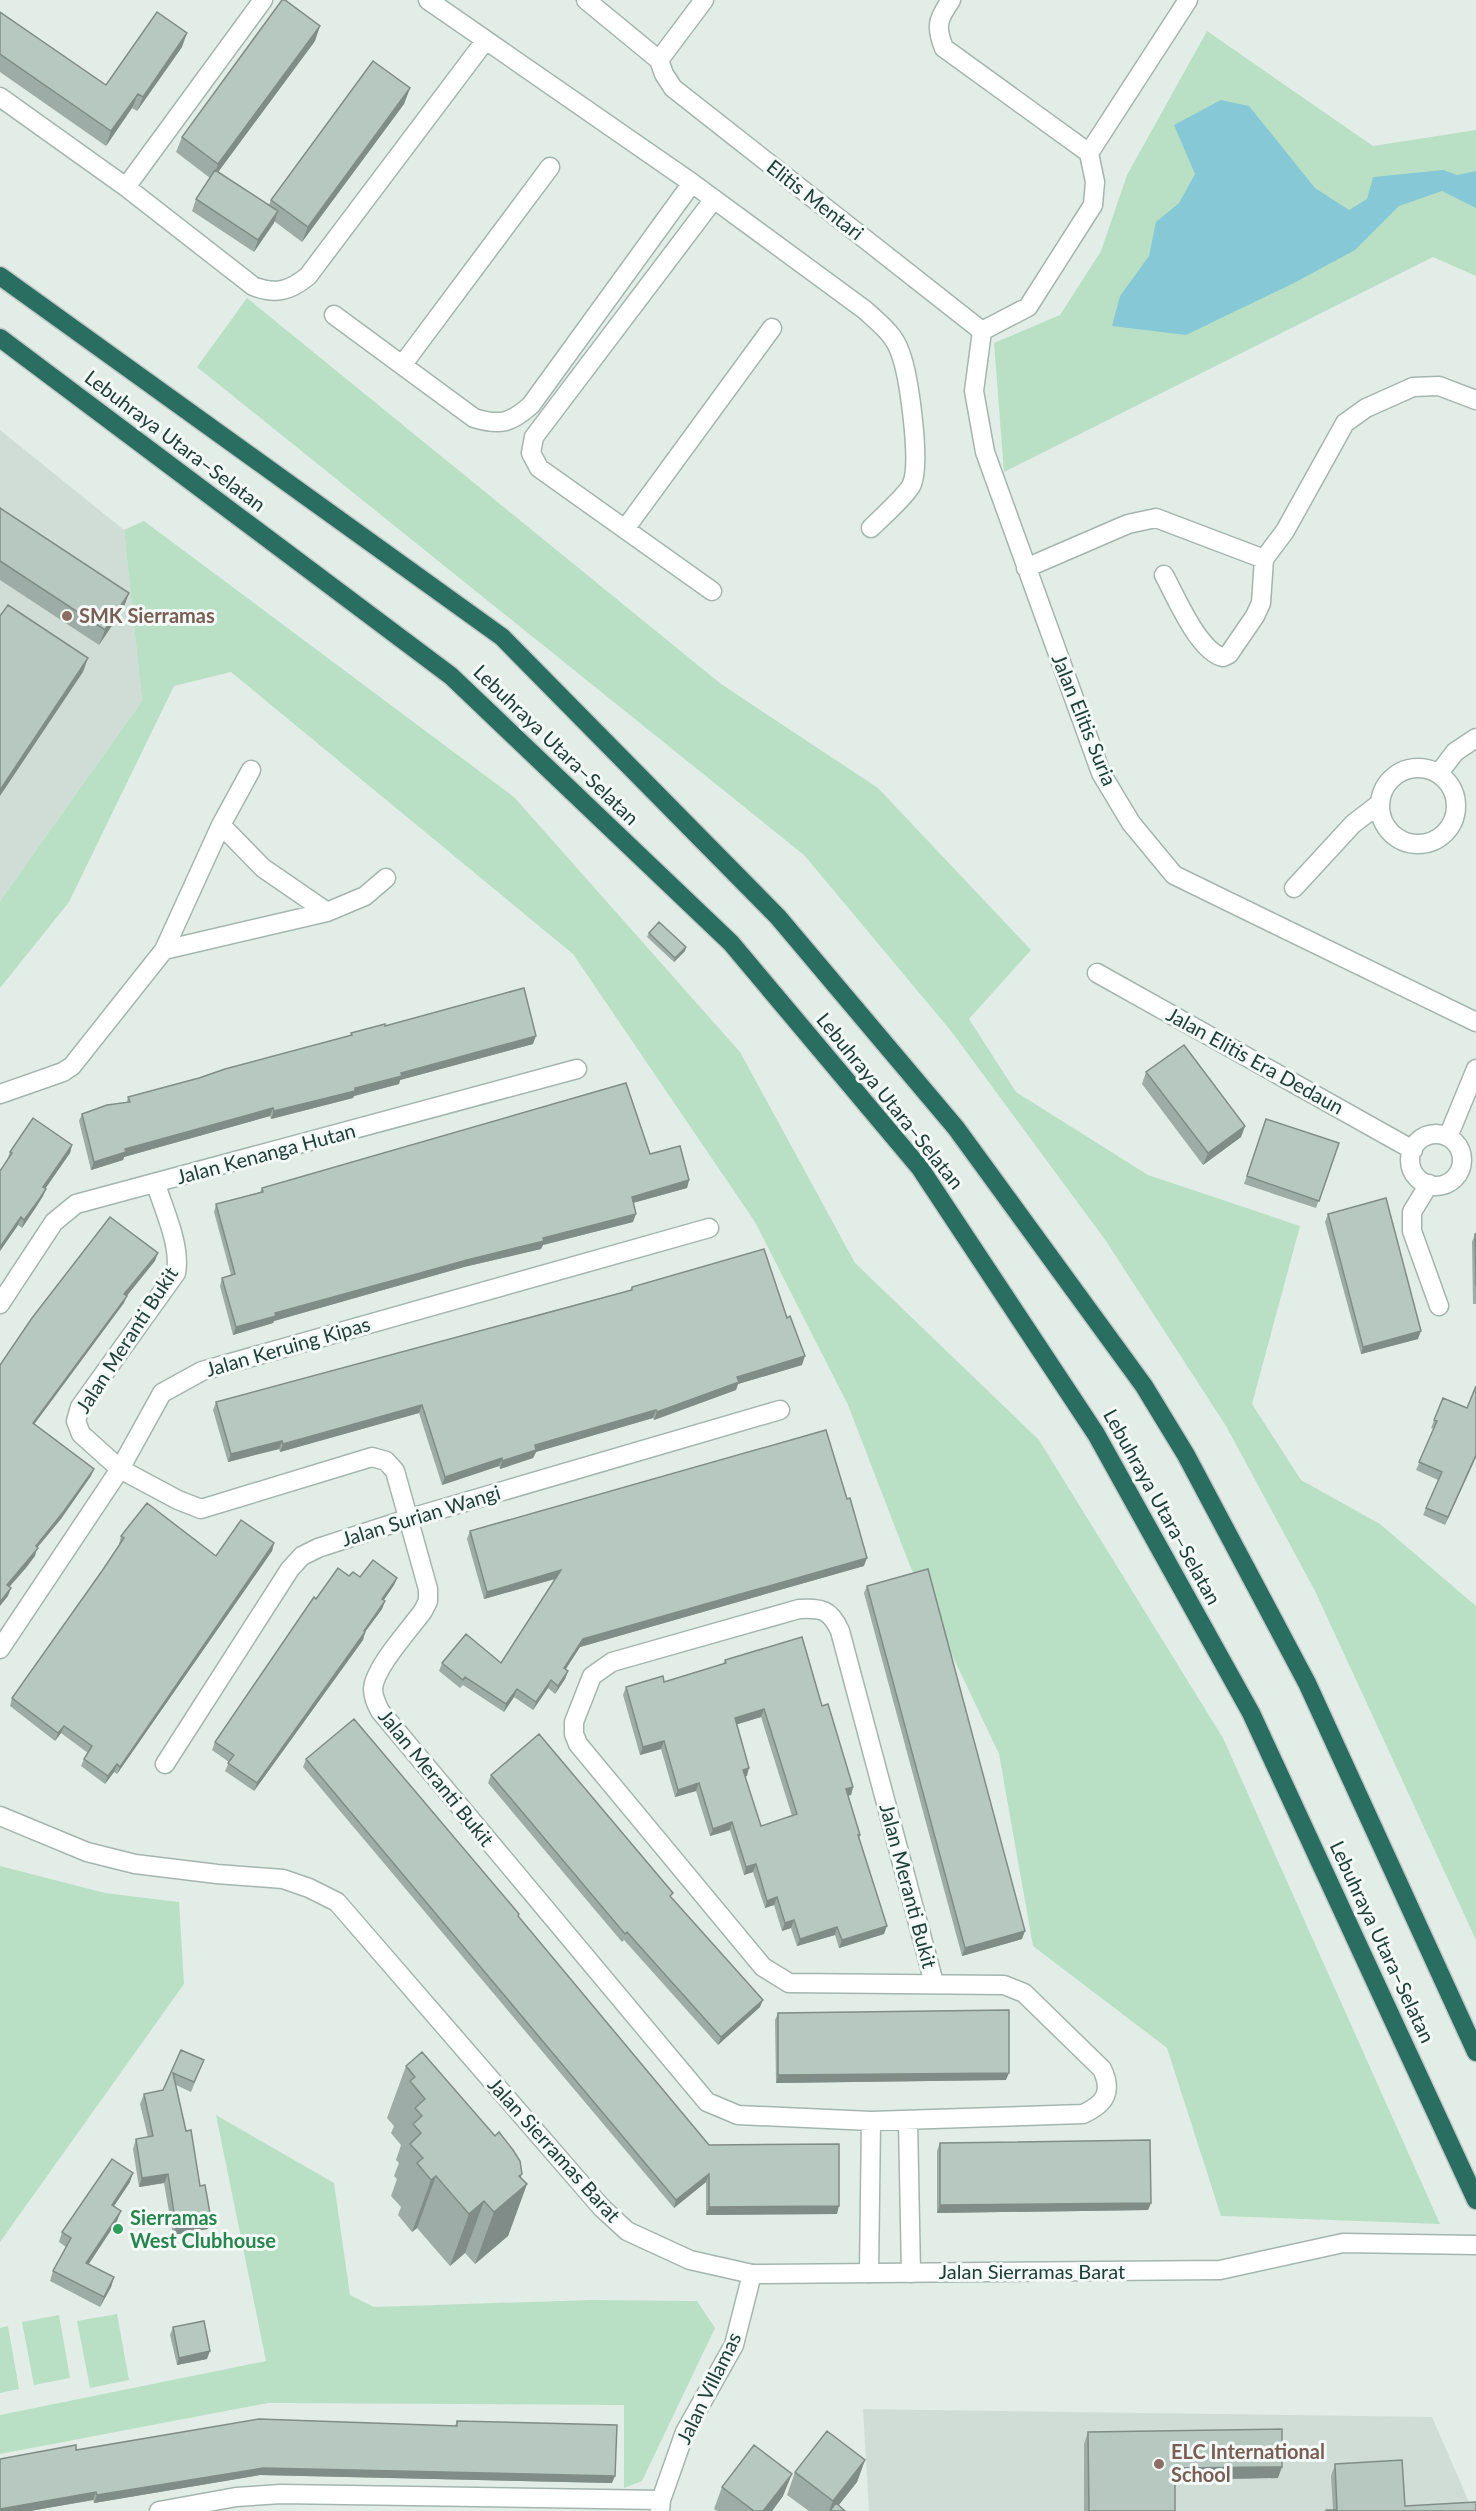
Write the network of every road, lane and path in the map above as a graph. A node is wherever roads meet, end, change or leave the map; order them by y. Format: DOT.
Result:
graph roads {
  1 [pos="263,0"];
  2 [pos="428,0"];
  3 [pos="586,0"];
  4 [pos="704,0"];
  5 [pos="951,0"];
  6 [pos="1188,0"];
  7 [pos="485,41"];
  8 [pos="659,60"];
  9 [pos="0,97"];
  10 [pos="1089,153"];
  11 [pos="550,167"];
  12 [pos="692,183"];
  13 [pos="126,187"];
  14 [pos="714,199"];
  15 [pos="0,276"];
  16 [pos="334,315"];
  17 [pos="772,328"];
  18 [pos="982,331"];
  19 [pos="0,338"];
  20 [pos="403,364"];
  21 [pos="1476,400"];
  22 [pos="871,528"];
  23 [pos="625,529"];
  24 [pos="1264,559"];
  25 [pos="1026,568"];
  26 [pos="1164,575"];
  27 [pos="712,591"];
  28 [pos="1476,738"];
  29 [pos="251,770"];
  30 [pos="1438,773"];
  31 [pos="1379,804"];
  32 [pos="221,825"];
  33 [pos="386,878"];
  34 [pos="1294,888"];
  35 [pos="327,912"];
  36 [pos="165,950"];
  37 [pos="1097,973"];
  38 [pos="1476,1022"];
  39 [pos="578,1069"];
  40 [pos="1476,1069"];
  41 [pos="0,1094"];
  42 [pos="1448,1137"];
  43 [pos="1413,1150"];
  44 [pos="1468,1174"];
  45 [pos="156,1184"];
  46 [pos="1429,1184"];
  47 [pos="709,1228"];
  48 [pos="0,1304"];
  49 [pos="1439,1306"];
  50 [pos="780,1410"];
  51 [pos="120,1469"];
  52 [pos="407,1519"];
  53 [pos="0,1648"];
  54 [pos="165,1764"];
  55 [pos="0,1816"];
  56 [pos="934,1983"];
  57 [pos="1476,2052"];
  58 [pos="871,2121"];
  59 [pos="908,2121"];
  60 [pos="1476,2200"];
  61 [pos="1476,2245"];
  62 [pos="868,2273"];
  63 [pos="911,2273"];
  64 [pos="752,2274"];
  65 [pos="660,2505"];
  66 [pos="159,2511"];
  1 -- 13 [label="street"];
  2 -- 7 [label="street"];
  3 -- 8 [label="street"];
  4 -- 8 [label="street"];
  5 -- 10 [label="street"];
  6 -- 10 [label="street"];
  7 -- 12 [label="street"];
  7 -- 13 [label="street"];
  8 -- 18 [label="street, Elitis Mentari"];
  9 -- 13 [label="street"];
  10 -- 18 [label="street"];
  11 -- 20 [label="street"];
  12 -- 14 [label="street"];
  12 -- 20 [label="street"];
  14 -- 22 [label="street"];
  14 -- 23 [label="street"];
  15 -- 57 [label="highway, Lebuhraya Utara–Selatan"];
  16 -- 20 [label="street"];
  17 -- 23 [label="street"];
  18 -- 25 [label="street, Jalan Elitis Suria"];
  19 -- 60 [label="highway, Lebuhraya Utara–Selatan"];
  21 -- 24 [label="street"];
  23 -- 27 [label="street"];
  24 -- 25 [label="street"];
  24 -- 26 [label="street"];
  25 -- 38 [label="street, Jalan Elitis Suria"];
  28 -- 30 [label="street"];
  29 -- 32 [label="street"];
  30 -- 31 [label="street"];
  30 -- 31 [label="street"];
  31 -- 34 [label="street"];
  32 -- 35 [label="street"];
  32 -- 36 [label="street"];
  33 -- 35 [label="street"];
  35 -- 36 [label="street"];
  36 -- 41 [label="street"];
  37 -- 43 [label="street, Jalan Elitis Era Dedaun"];
  39 -- 45 [label="street, Jalan Kenanga Hutan"];
  40 -- 42 [label="street"];
  42 -- 43 [label="street"];
  42 -- 44 [label="street"];
  43 -- 46 [label="street"];
  44 -- 46 [label="street"];
  45 -- 48 [label="street, Jalan Kenanga Hutan"];
  45 -- 51 [label="street, Jalan Meranti Bukit"];
  46 -- 49 [label="street"];
  47 -- 51 [label="street, Jalan Keruing Kipas"];
  50 -- 52 [label="street, Jalan Surian Wangi"];
  51 -- 52 [label="street, Jalan Meranti Bukit"];
  51 -- 53 [label="street, Jalan Keruing Kipas"];
  52 -- 54 [label="street, Jalan Surian Wangi"];
  52 -- 58 [label="street, Jalan Meranti Bukit"];
  55 -- 64 [label="street, Jalan Sierramas Barat"];
  56 -- 56 [label="street, Jalan Meranti Bukit"];
  56 -- 59 [label="street, Jalan Meranti Bukit"];
  58 -- 59 [label="street, Jalan Meranti Bukit"];
  58 -- 62 [label="street"];
  59 -- 63 [label="street"];
  61 -- 63 [label="street, Jalan Sierramas Barat"];
  62 -- 63 [label="street, Jalan Sierramas Barat"];
  62 -- 64 [label="street, Jalan Sierramas Barat"];
  64 -- 65 [label="street, Jalan Villamas"];
  65 -- 66 [label="street, Jalan Villamas"];
}
